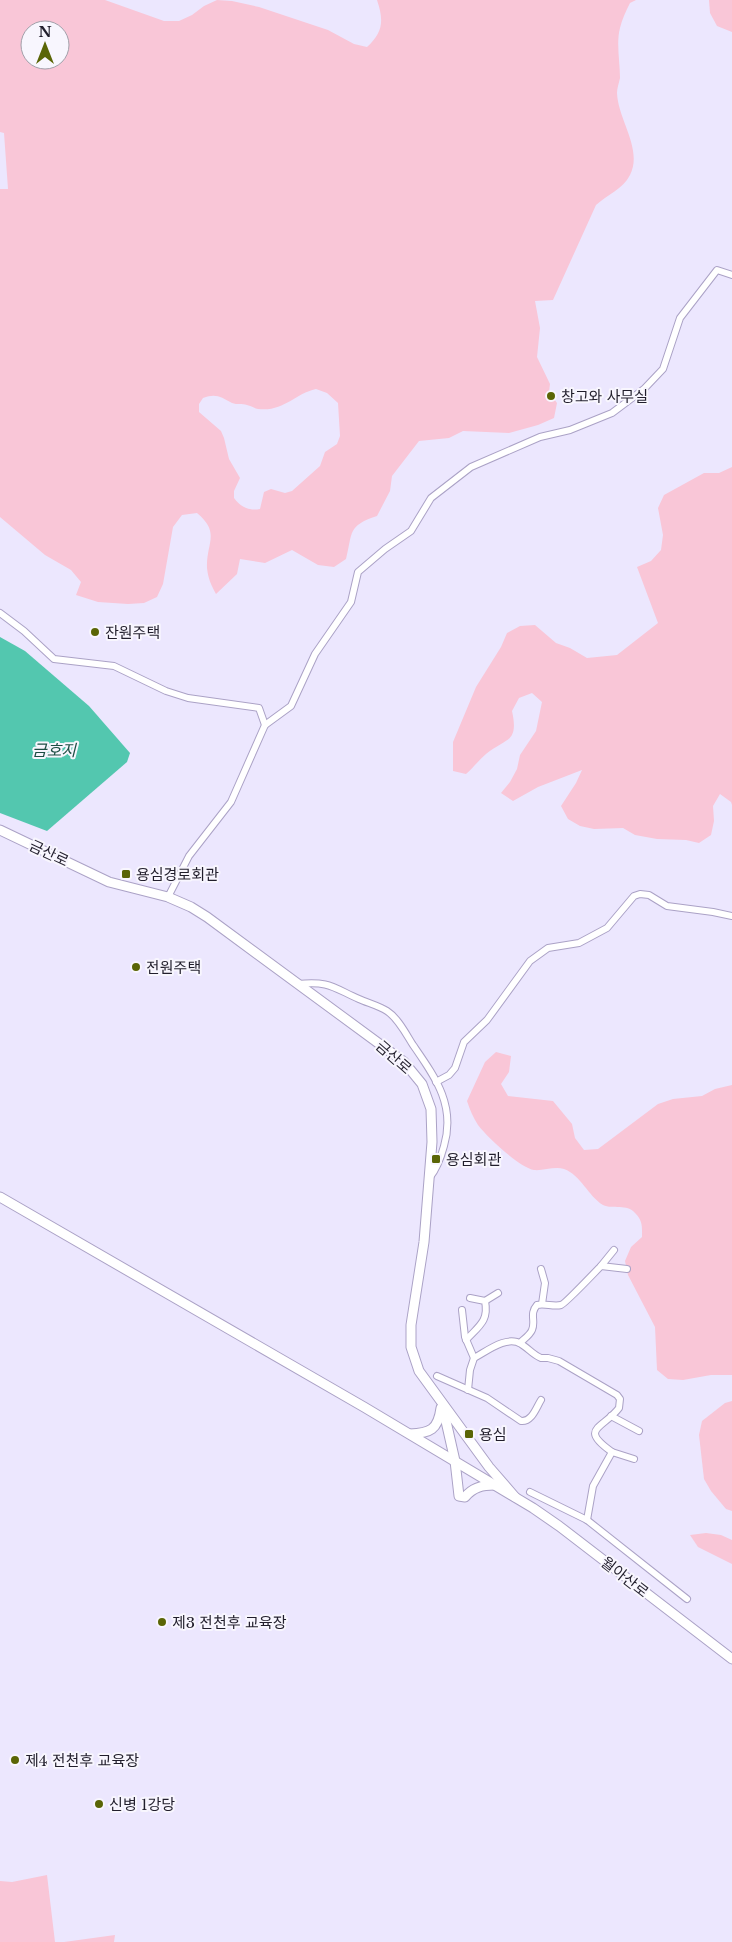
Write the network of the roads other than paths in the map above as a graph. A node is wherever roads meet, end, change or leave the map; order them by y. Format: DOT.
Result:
graph roads {
  1 [pos="732,274"];
  2 [pos="0,613"];
  3 [pos="265,725"];
  4 [pos="0,830"];
  5 [pos="168,897"];
  6 [pos="732,916"];
  7 [pos="298,984"];
  8 [pos="436,1082"];
  9 [pos="430,1177"];
  10 [pos="0,1197"];
  11 [pos="614,1250"];
  12 [pos="601,1266"];
  13 [pos="540,1269"];
  14 [pos="626,1269"];
  15 [pos="498,1293"];
  16 [pos="470,1298"];
  17 [pos="484,1300"];
  18 [pos="542,1304"];
  19 [pos="462,1310"];
  20 [pos="466,1340"];
  21 [pos="520,1343"];
  22 [pos="474,1358"];
  23 [pos="437,1376"];
  24 [pos="468,1390"];
  25 [pos="540,1400"];
  26 [pos="442,1403"];
  27 [pos="611,1416"];
  28 [pos="639,1431"];
  29 [pos="409,1434"];
  30 [pos="612,1452"];
  31 [pos="634,1459"];
  32 [pos="455,1461"];
  33 [pos="494,1485"];
  34 [pos="530,1492"];
  35 [pos="515,1497"];
  36 [pos="587,1520"];
  37 [pos="688,1599"];
  38 [pos="732,1659"];
  1 -- 3 [label="street"];
  2 -- 3 [label="street"];
  3 -- 5 [label="street"];
  4 -- 5 [label="street, 금산로"];
  5 -- 7 [label="street, 금산로"];
  6 -- 8 [label="street"];
  7 -- 8 [label="street"];
  7 -- 9 [label="street, 금산로"];
  8 -- 9 [label="street"];
  9 -- 26 [label="street, 금산로"];
  10 -- 29 [label="street"];
  11 -- 12 [label="street"];
  12 -- 14 [label="street"];
  12 -- 18 [label="street"];
  13 -- 18 [label="street"];
  15 -- 17 [label="street"];
  16 -- 17 [label="street"];
  17 -- 20 [label="street"];
  18 -- 21 [label="street"];
  19 -- 20 [label="street"];
  20 -- 22 [label="street"];
  21 -- 22 [label="street"];
  21 -- 27 [label="street"];
  22 -- 24 [label="street"];
  23 -- 24 [label="street"];
  24 -- 25 [label="street"];
  26 -- 29 [label="street"];
  26 -- 32 [label="street"];
  26 -- 35 [label="street, 금산로"];
  27 -- 28 [label="street"];
  27 -- 30 [label="street"];
  29 -- 32 [label="street"];
  30 -- 31 [label="street"];
  30 -- 36 [label="street"];
  32 -- 33 [label="street"];
  32 -- 33 [label="street"];
  33 -- 35 [label="street"];
  34 -- 36 [label="street"];
  35 -- 38 [label="street, 월아산로"];
  36 -- 37 [label="street"];
}
